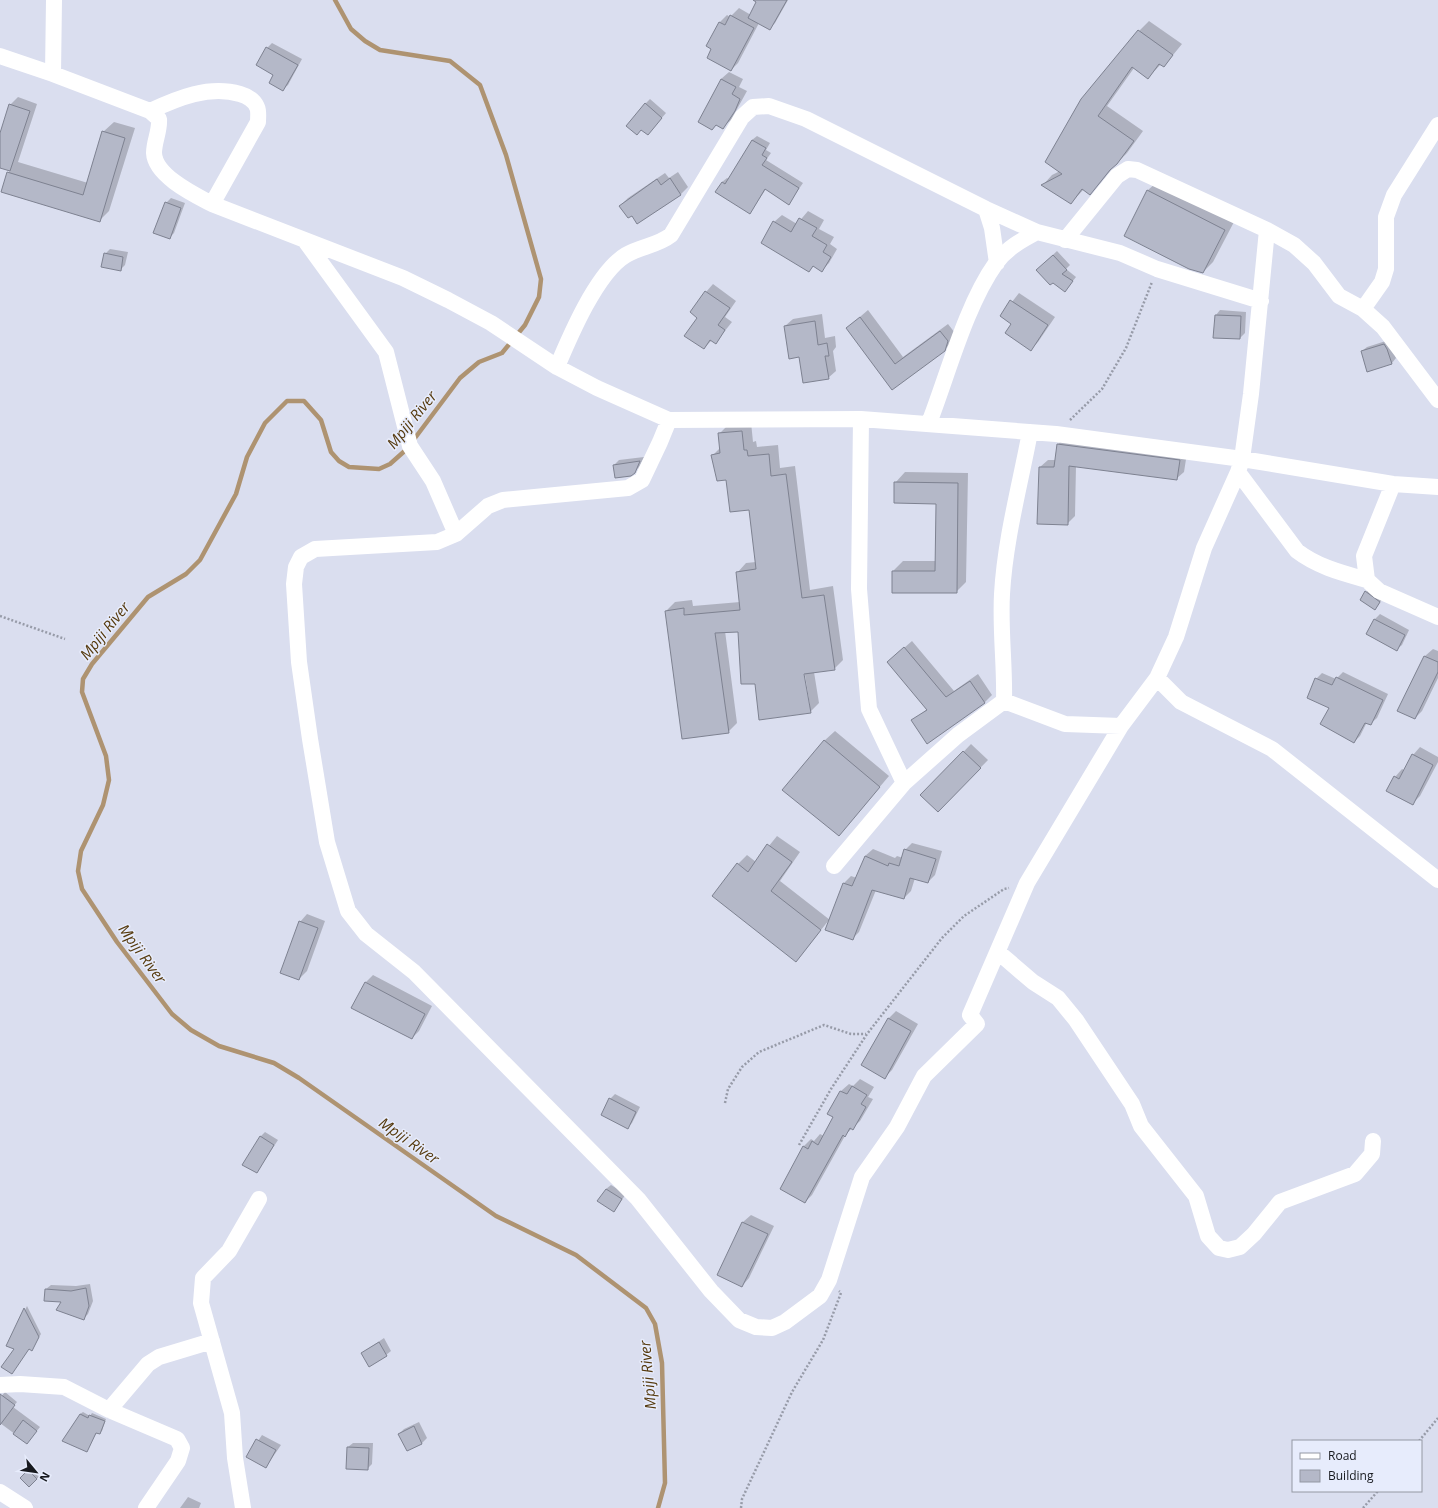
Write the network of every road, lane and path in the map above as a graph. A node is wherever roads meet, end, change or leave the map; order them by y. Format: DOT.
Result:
graph roads {
  1 [pos="54,0"];
  2 [pos="0,56"];
  3 [pos="53,74"];
  4 [pos="150,111"];
  5 [pos="1438,125"];
  6 [pos="212,204"];
  7 [pos="986,209"];
  8 [pos="1267,230"];
  9 [pos="1037,232"];
  10 [pos="1065,240"];
  11 [pos="306,242"];
  12 [pos="996,263"];
  13 [pos="1157,269"];
  14 [pos="1261,301"];
  15 [pos="1363,309"];
  16 [pos="557,367"];
  17 [pos="1438,400"];
  18 [pos="861,419"];
  19 [pos="669,420"];
  20 [pos="930,423"];
  21 [pos="1030,432"];
  22 [pos="1056,434"];
  23 [pos="1240,466"];
  24 [pos="1393,484"];
  25 [pos="1438,487"];
  26 [pos="456,534"];
  27 [pos="1367,580"];
  28 [pos="0,616"];
  29 [pos="1438,617"];
  30 [pos="65,639"];
  31 [pos="1157,678"];
  32 [pos="1004,701"];
  33 [pos="1121,726"];
  34 [pos="904,783"];
  35 [pos="834,866"];
  36 [pos="1438,880"];
  37 [pos="1027,883"];
  38 [pos="998,952"];
  39 [pos="867,1034"];
  40 [pos="725,1103"];
  41 [pos="1374,1141"];
  42 [pos="799,1145"];
  43 [pos="259,1198"];
  44 [pos="829,1280"];
  45 [pos="212,1341"];
  46 [pos="0,1385"];
  47 [pos="108,1410"];
  48 [pos="1438,1418"];
  49 [pos="1420,1440"];
  50 [pos="0,1492"];
  51 [pos="1377,1492"];
  52 [pos="24,1508"];
  53 [pos="146,1508"];
  54 [pos="243,1508"];
  55 [pos="741,1508"];
  56 [pos="1363,1508"];
  1 -- 3 [label="street"];
  2 -- 3 [label="street"];
  3 -- 4 [label="street"];
  4 -- 6 [label="street"];
  4 -- 6 [label="street"];
  5 -- 15 [label="street"];
  6 -- 11 [label="street"];
  7 -- 9 [label="street"];
  7 -- 12 [label="street"];
  7 -- 16 [label="street"];
  8 -- 10 [label="street"];
  8 -- 14 [label="street"];
  8 -- 15 [label="street"];
  9 -- 10 [label="street"];
  9 -- 12 [label="street"];
  10 -- 13 [label="street"];
  11 -- 16 [label="street"];
  11 -- 26 [label="street"];
  12 -- 20 [label="street"];
  13 -- 14 [label="street"];
  13 -- 22 [label="path"];
  14 -- 23 [label="street"];
  15 -- 17 [label="street"];
  16 -- 19 [label="street"];
  18 -- 19 [label="street"];
  18 -- 20 [label="street"];
  18 -- 34 [label="street"];
  19 -- 26 [label="street"];
  20 -- 21 [label="street"];
  21 -- 22 [label="street"];
  21 -- 32 [label="street"];
  22 -- 23 [label="street"];
  23 -- 24 [label="street"];
  23 -- 27 [label="street"];
  23 -- 31 [label="street"];
  24 -- 25 [label="street"];
  24 -- 27 [label="street"];
  26 -- 44 [label="street"];
  27 -- 29 [label="street"];
  28 -- 30 [label="path"];
  31 -- 33 [label="street"];
  31 -- 36 [label="street"];
  32 -- 33 [label="street"];
  32 -- 34 [label="street"];
  33 -- 37 [label="street"];
  34 -- 35 [label="street"];
  37 -- 38 [label="street"];
  37 -- 39 [label="path"];
  38 -- 41 [label="street"];
  38 -- 44 [label="street"];
  39 -- 40 [label="path"];
  39 -- 42 [label="path"];
  43 -- 45 [label="street"];
  44 -- 55 [label="path"];
  45 -- 47 [label="street"];
  45 -- 54 [label="street"];
  46 -- 47 [label="street"];
  47 -- 53 [label="street"];
  48 -- 49 [label="path"];
  50 -- 52 [label="street"];
  51 -- 56 [label="path"];
}
